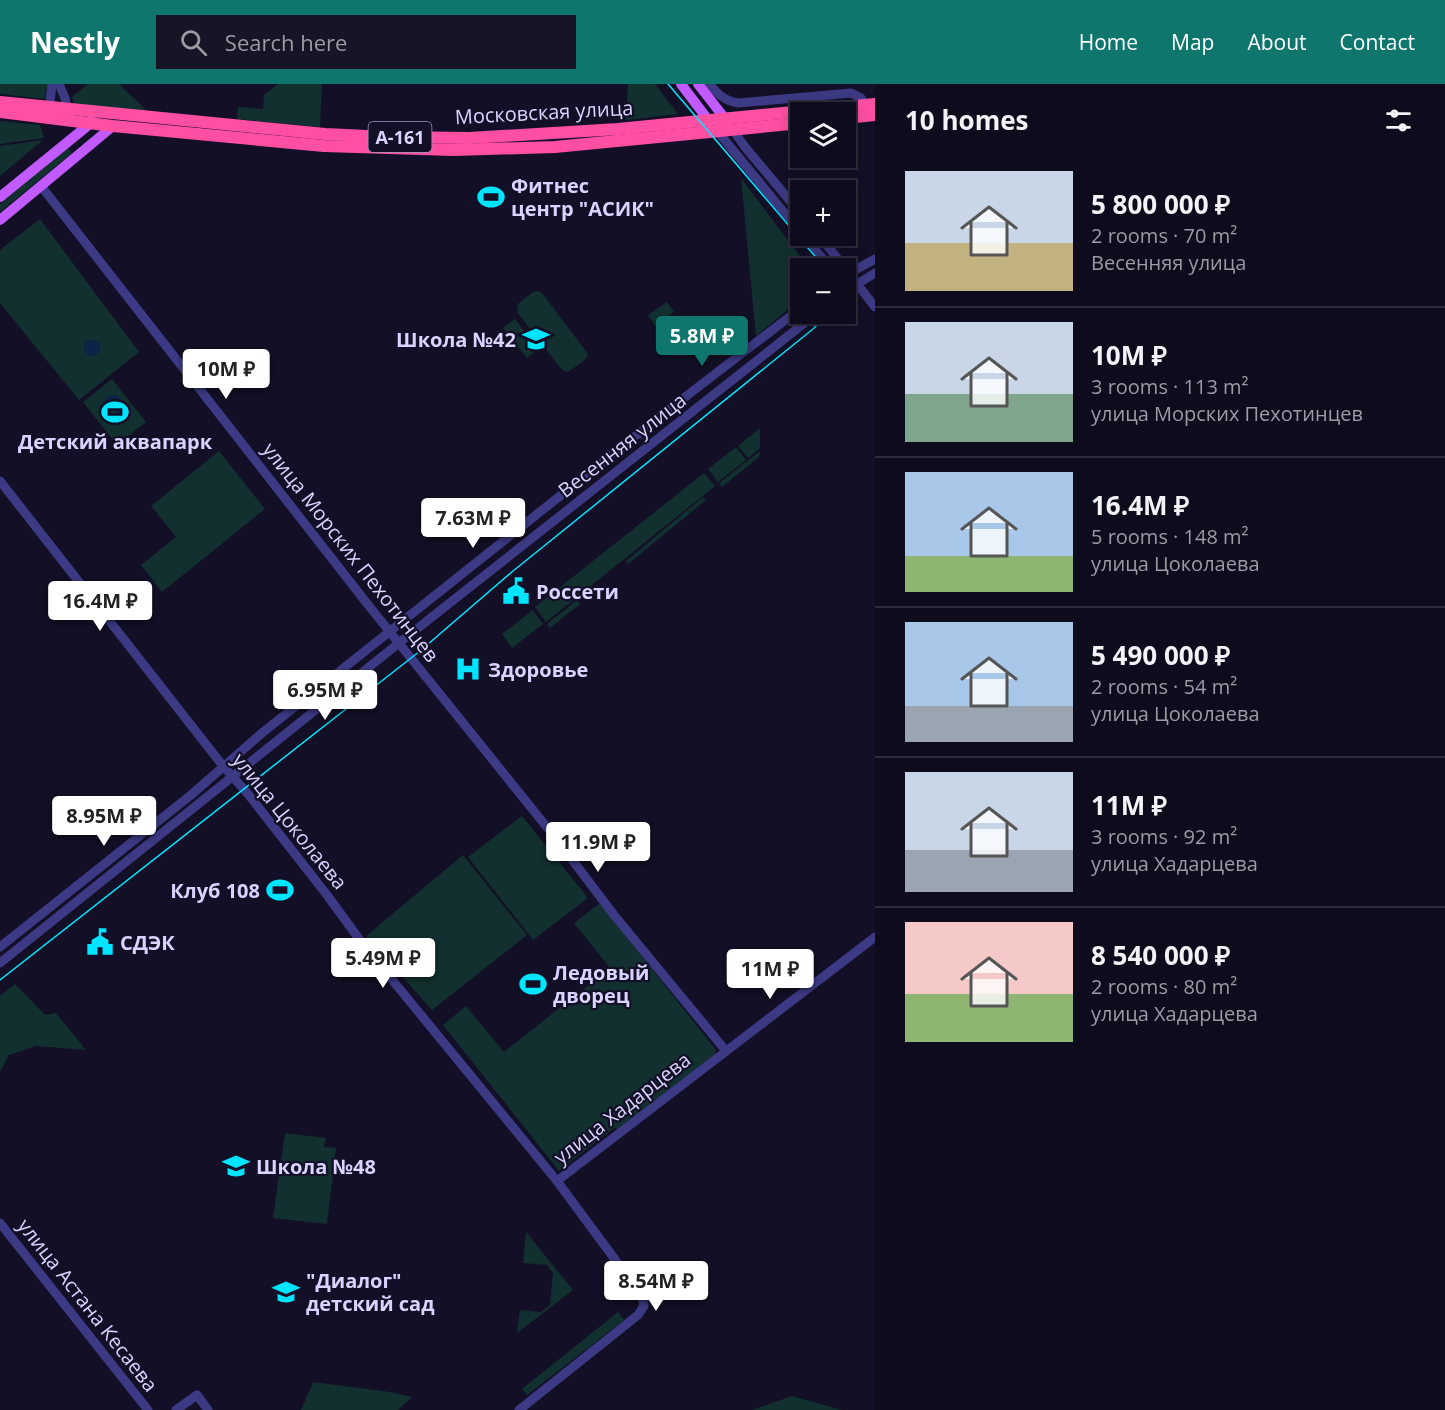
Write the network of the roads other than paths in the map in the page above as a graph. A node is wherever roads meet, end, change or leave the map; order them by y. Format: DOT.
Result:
graph roads {
  1 [pos="52,84"];
  2 [pos="59,84"];
  3 [pos="681,84"];
  4 [pos="706,87"];
  5 [pos="0,102"];
  6 [pos="870,105"];
  7 [pos="0,112"];
  8 [pos="59,114"];
  9 [pos="875,115"];
  10 [pos="92,117"];
  11 [pos="856,117"];
  12 [pos="726,120"];
  13 [pos="709,121"];
  14 [pos="790,124"];
  15 [pos="112,126"];
  16 [pos="734,131"];
  17 [pos="718,132"];
  18 [pos="67,141"];
  19 [pos="78,154"];
  20 [pos="40,186"];
  21 [pos="0,197"];
  22 [pos="790,200"];
  23 [pos="790,219"];
  24 [pos="0,220"];
  25 [pos="812,246"];
  26 [pos="822,258"];
  27 [pos="875,259"];
  28 [pos="856,273"];
  29 [pos="875,273"];
  30 [pos="856,277"];
  31 [pos="856,286"];
  32 [pos="875,308"];
  33 [pos="790,316"];
  34 [pos="803,324"];
  35 [pos="0,481"];
  36 [pos="390,632"];
  37 [pos="399,643"];
  38 [pos="223,766"];
  39 [pos="234,777"];
  40 [pos="875,937"];
  41 [pos="0,946"];
  42 [pos="0,963"];
  43 [pos="726,1051"];
  44 [pos="557,1182"];
  45 [pos="0,1222"];
  46 [pos="148,1410"];
  47 [pos="176,1410"];
  48 [pos="208,1410"];
  49 [pos="519,1410"];
  1 -- 8 [label="street"];
  2 -- 8 [label="street"];
  3 -- 13 [label="main road"];
  4 -- 6 [label="street"];
  4 -- 12 [label="main road"];
  5 -- 8 [label="highway, Московская улица / А-161"];
  6 -- 12 [label="highway, Московская улица / А-161"];
  7 -- 8 [label="highway, Московская улица / А-161"];
  8 -- 10 [label="highway, Московская улица / А-161"];
  8 -- 18 [label="main road"];
  9 -- 11 [label="highway"];
  10 -- 13 [label="highway, Московская улица / А-161"];
  10 -- 15 [label="highway, Московская улица / А-161"];
  10 -- 18 [label="main road"];
  12 -- 13 [label="highway, Московская улица / А-161"];
  12 -- 16 [label="street"];
  13 -- 17 [label="street"];
  14 -- 16 [label="highway, Московская улица / А-161"];
  15 -- 17 [label="highway, Московская улица / А-161"];
  15 -- 19 [label="main road"];
  16 -- 17 [label="highway, Московская улица / А-161"];
  16 -- 22 [label="street"];
  17 -- 23 [label="street"];
  18 -- 19 [label="main road"];
  18 -- 21 [label="main road"];
  19 -- 20 [label="main road"];
  20 -- 24 [label="main road"];
  20 -- 36 [label="street, улица Морских Пехотинцев"];
  25 -- 26 [label="street"];
  27 -- 28 [label="street"];
  29 -- 30 [label="street"];
  31 -- 32 [label="street"];
  33 -- 36 [label="street, Весенняя улица"];
  34 -- 37 [label="street, Весенняя улица"];
  35 -- 38 [label="street, улица Цоколаева"];
  36 -- 37 [label="street, улица Морских Пехотинцев"];
  36 -- 38 [label="street, Весенняя улица"];
  37 -- 39 [label="street, Весенняя улица"];
  37 -- 43 [label="street, улица Морских Пехотинцев"];
  38 -- 39 [label="street, улица Цоколаева"];
  38 -- 41 [label="street, Весенняя улица"];
  39 -- 42 [label="street, Весенняя улица"];
  39 -- 44 [label="street, улица Цоколаева"];
  40 -- 43 [label="street, улица Хадарцева"];
  43 -- 44 [label="street, улица Хадарцева"];
  44 -- 49 [label="street, улица Хадарцева"];
  45 -- 46 [label="street, улица Астана Кесаева"];
  47 -- 48 [label="street"];
}
